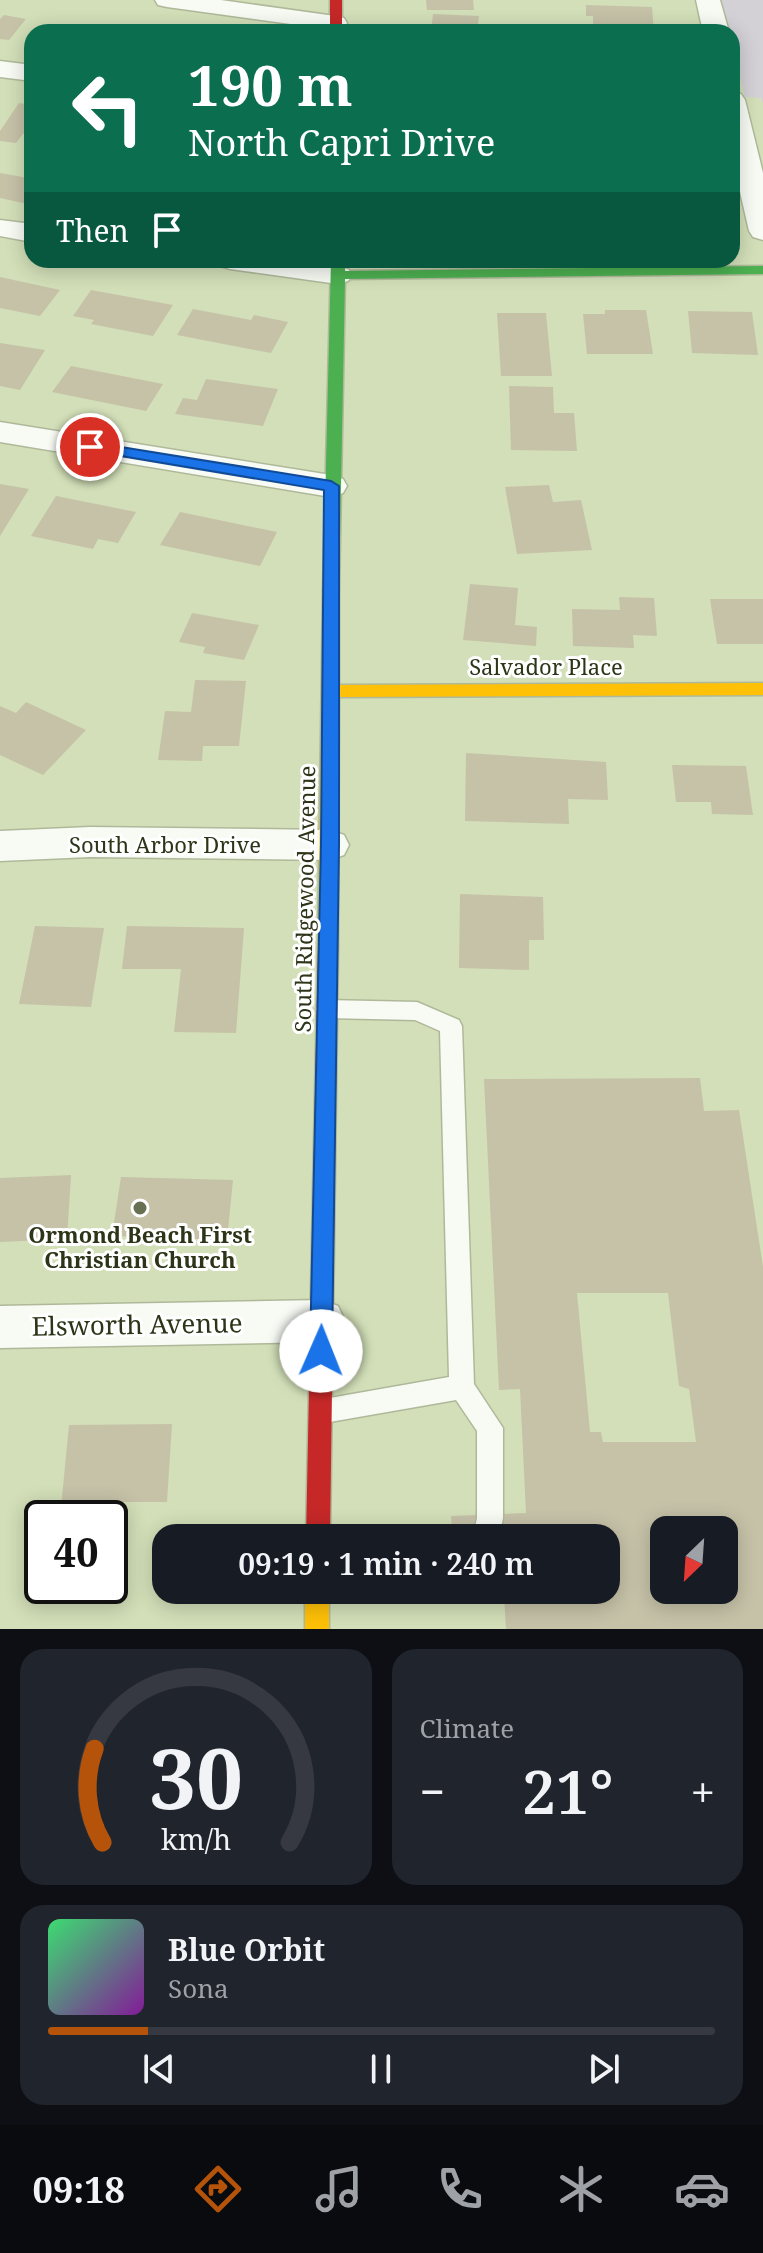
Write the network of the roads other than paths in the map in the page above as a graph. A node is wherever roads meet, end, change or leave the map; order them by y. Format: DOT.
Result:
graph roads {
  1 [pos="167,0"];
  2 [pos="708,0"];
  3 [pos="336,18"];
  4 [pos="714,24"];
  5 [pos="0,69"];
  6 [pos="24,72"];
  7 [pos="740,134"];
  8 [pos="0,228"];
  9 [pos="763,231"];
  10 [pos="24,232"];
  11 [pos="338,268"];
  12 [pos="763,270"];
  13 [pos="0,432"];
  14 [pos="331,486"];
  15 [pos="763,689"];
  16 [pos="330,691"];
  17 [pos="330,845"];
  18 [pos="0,846"];
  19 [pos="327,1009"];
  20 [pos="322,1321"];
  21 [pos="0,1327"];
  22 [pos="462,1387"];
  23 [pos="320,1412"];
  24 [pos="318,1524"];
  25 [pos="489,1524"];
  26 [pos="317,1604"];
  27 [pos="317,1629"];
  1 -- 3 [label="street"];
  2 -- 4 [label="street"];
  5 -- 6 [label="street"];
  7 -- 9 [label="street"];
  8 -- 10 [label="street"];
  11 -- 12 [label="street"];
  11 -- 14 [label="street, South Ridgewood Avenue"];
  13 -- 14 [label="street"];
  14 -- 16 [label="street, South Ridgewood Avenue"];
  15 -- 16 [label="street, Salvador Place"];
  16 -- 17 [label="street, South Ridgewood Avenue"];
  17 -- 18 [label="street, South Arbor Drive"];
  17 -- 19 [label="street, South Ridgewood Avenue"];
  19 -- 20 [label="street, South Ridgewood Avenue"];
  19 -- 22 [label="lane"];
  20 -- 21 [label="street, Elsworth Avenue"];
  20 -- 23 [label="street, South Ridgewood Avenue"];
  22 -- 23 [label="lane"];
  22 -- 25 [label="lane"];
  23 -- 24 [label="street, South Ridgewood Avenue"];
  26 -- 27 [label="street"];
}
